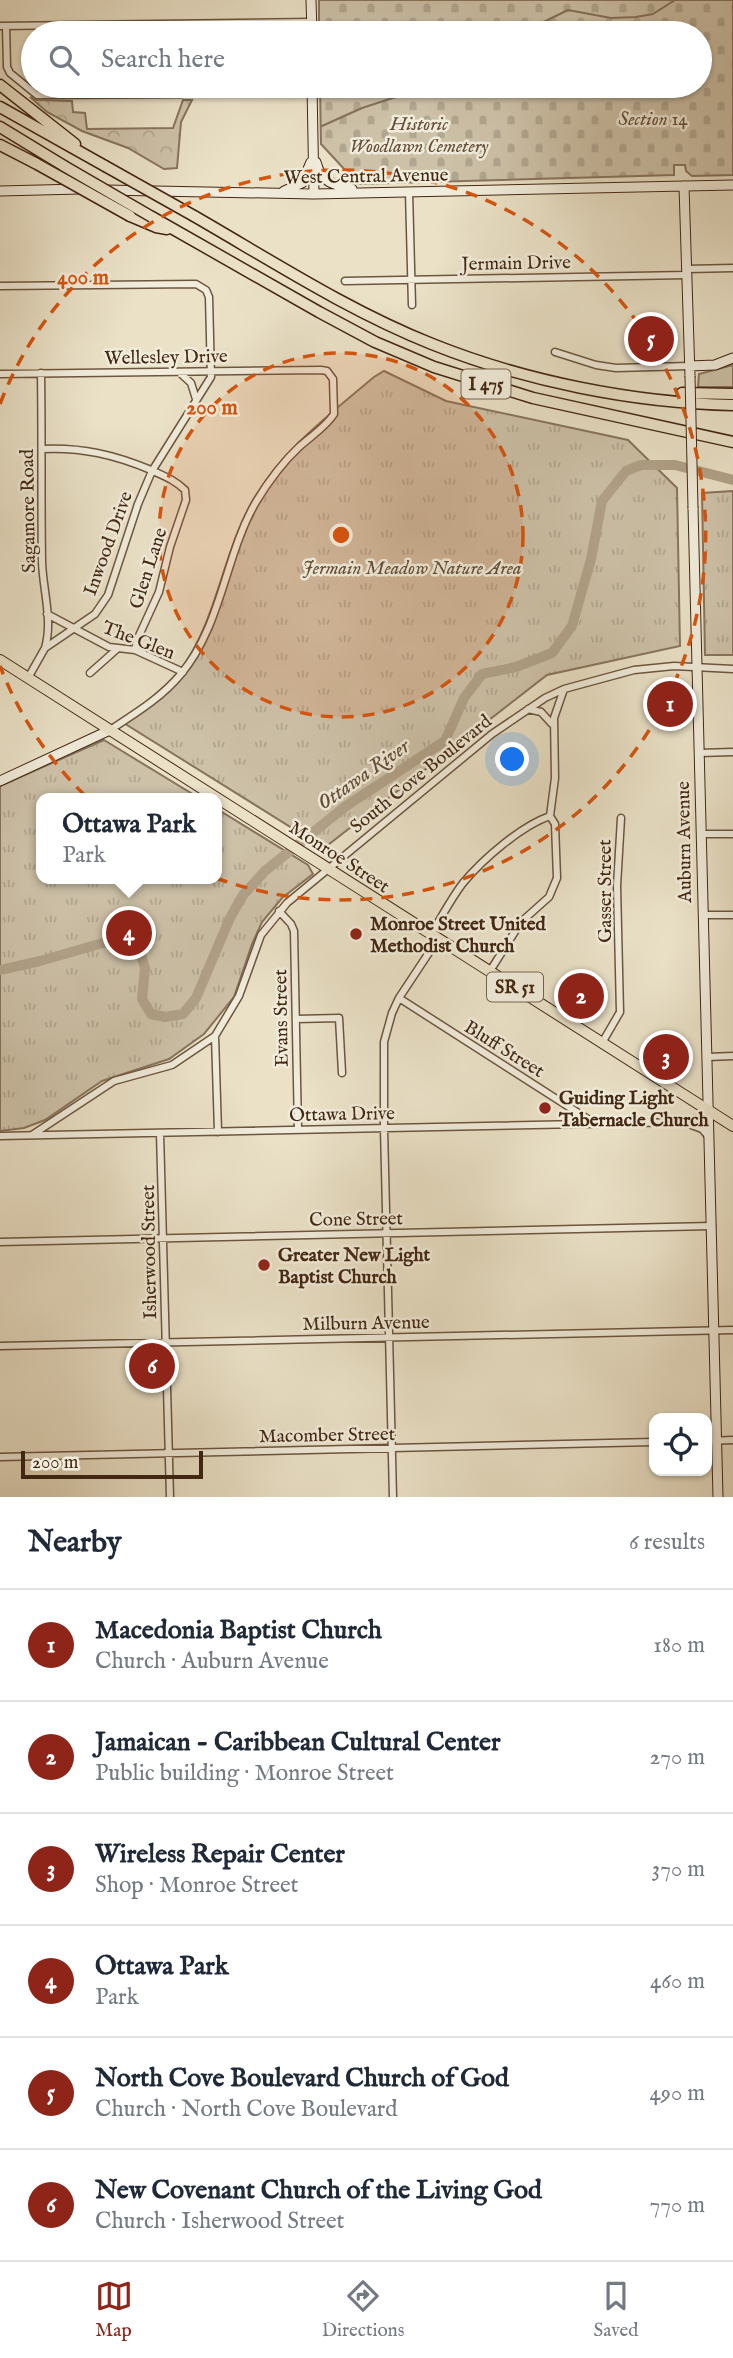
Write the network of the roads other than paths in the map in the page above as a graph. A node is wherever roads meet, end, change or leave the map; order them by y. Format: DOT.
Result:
graph roads {
  1 [pos="311,0"];
  2 [pos="312,21"];
  3 [pos="3,26"];
  4 [pos="21,26"];
  5 [pos="21,82"];
  6 [pos="0,85"];
  7 [pos="312,98"];
  8 [pos="0,107"];
  9 [pos="0,127"];
  10 [pos="0,145"];
  11 [pos="313,150"];
  12 [pos="89,158"];
  13 [pos="733,185"];
  14 [pos="684,186"];
  15 [pos="0,191"];
  16 [pos="409,192"];
  17 [pos="276,193"];
  18 [pos="367,193"];
  19 [pos="314,194"];
  20 [pos="172,229"];
  21 [pos="733,268"];
  22 [pos="686,272"];
  23 [pos="411,280"];
  24 [pos="345,281"];
  25 [pos="0,286"];
  26 [pos="412,305"];
  27 [pos="555,352"];
  28 [pos="733,358"];
  29 [pos="689,366"];
  30 [pos="179,372"];
  31 [pos="211,372"];
  32 [pos="41,373"];
  33 [pos="0,374"];
  34 [pos="613,392"];
  35 [pos="733,394"];
  36 [pos="196,400"];
  37 [pos="733,405"];
  38 [pos="733,442"];
  39 [pos="42,449"];
  40 [pos="152,471"];
  41 [pos="47,614"];
  42 [pos="75,627"];
  43 [pos="45,648"];
  44 [pos="117,649"];
  45 [pos="135,650"];
  46 [pos="0,660"];
  47 [pos="697,668"];
  48 [pos="733,669"];
  49 [pos="183,672"];
  50 [pos="90,673"];
  51 [pos="28,678"];
  52 [pos="564,688"];
  53 [pos="528,709"];
  54 [pos="554,729"];
  55 [pos="110,730"];
  56 [pos="733,752"];
  57 [pos="699,753"];
  58 [pos="0,781"];
  59 [pos="209,793"];
  60 [pos="222,802"];
  61 [pos="550,816"];
  62 [pos="621,818"];
  63 [pos="701,834"];
  64 [pos="733,834"];
  65 [pos="324,866"];
  66 [pos="279,911"];
  67 [pos="703,915"];
  68 [pos="733,915"];
  69 [pos="434,937"];
  70 [pos="489,971"];
  71 [pos="399,999"];
  72 [pos="296,1019"];
  73 [pos="215,1036"];
  74 [pos="602,1043"];
  75 [pos="733,1056"];
  76 [pos="707,1057"];
  77 [pos="342,1073"];
  78 [pos="709,1111"];
  79 [pos="684,1122"];
  80 [pos="595,1124"];
  81 [pos="733,1126"];
  82 [pos="384,1128"];
  83 [pos="298,1130"];
  84 [pos="218,1132"];
  85 [pos="160,1133"];
  86 [pos="33,1135"];
  87 [pos="0,1136"];
  88 [pos="710,1138"];
  89 [pos="712,1226"];
  90 [pos="387,1233"];
  91 [pos="163,1238"];
  92 [pos="0,1242"];
  93 [pos="733,1330"];
  94 [pos="714,1331"];
  95 [pos="389,1337"];
  96 [pos="166,1342"];
  97 [pos="0,1346"];
  98 [pos="733,1440"];
  99 [pos="712,1441"];
  100 [pos="649,1442"];
  101 [pos="393,1448"];
  102 [pos="169,1453"];
  103 [pos="0,1457"];
  104 [pos="170,1497"];
  105 [pos="393,1497"];
  106 [pos="718,1497"];
  1 -- 2 [label="street"];
  3 -- 4 [label="street"];
  3 -- 5 [label="street"];
  6 -- 12 [label="highway"];
  7 -- 11 [label="street"];
  8 -- 12 [label="highway, I 475"];
  9 -- 20 [label="highway, I 475, bridge"];
  10 -- 20 [label="highway, bridge"];
  11 -- 17 [label="street"];
  11 -- 18 [label="street"];
  11 -- 19 [label="street"];
  12 -- 34 [label="highway, I 475, bridge"];
  13 -- 14 [label="street, West Central Avenue"];
  14 -- 16 [label="street, West Central Avenue"];
  14 -- 22 [label="street, Auburn Avenue"];
  15 -- 17 [label="street, West Central Avenue"];
  16 -- 18 [label="street, West Central Avenue"];
  16 -- 23 [label="street"];
  17 -- 19 [label="street, West Central Avenue"];
  18 -- 19 [label="street, West Central Avenue"];
  20 -- 38 [label="highway, I 475"];
  21 -- 22 [label="street, Jermain Drive"];
  22 -- 23 [label="street, Jermain Drive"];
  22 -- 29 [label="street, Auburn Avenue"];
  23 -- 24 [label="street, Jermain Drive"];
  23 -- 26 [label="street"];
  25 -- 31 [label="street, Inwood Drive"];
  27 -- 29 [label="street"];
  28 -- 29 [label="street"];
  29 -- 47 [label="street, Auburn Avenue, bridge"];
  30 -- 31 [label="street, Wellesley Drive"];
  30 -- 32 [label="street, Wellesley Drive"];
  30 -- 36 [label="street"];
  31 -- 36 [label="street, Inwood Drive"];
  31 -- 49 [label="street, Wellesley Drive"];
  32 -- 33 [label="street, Wellesley Drive"];
  32 -- 39 [label="street, Sagamore Road"];
  34 -- 35 [label="highway"];
  34 -- 37 [label="highway"];
  36 -- 40 [label="street, Inwood Drive"];
  39 -- 40 [label="street"];
  39 -- 41 [label="street, Sagamore Road"];
  40 -- 42 [label="street, Inwood Drive"];
  40 -- 45 [label="street, Glen Lane"];
  41 -- 42 [label="street, The Glen"];
  41 -- 43 [label="street, Sagamore Road"];
  42 -- 43 [label="street, Inwood Drive"];
  42 -- 44 [label="street, The Glen"];
  43 -- 51 [label="street, Inwood Drive"];
  44 -- 45 [label="street, The Glen"];
  44 -- 50 [label="street"];
  45 -- 49 [label="street, The Glen"];
  46 -- 51 [label="main road, Monroe Street / SR 51"];
  47 -- 48 [label="street, South Cove Boulevard"];
  47 -- 52 [label="street, South Cove Boulevard"];
  47 -- 57 [label="street, Auburn Avenue"];
  49 -- 55 [label="street"];
  51 -- 55 [label="main road, Monroe Street / SR 51"];
  52 -- 53 [label="street, South Cove Boulevard"];
  52 -- 54 [label="street"];
  53 -- 54 [label="street"];
  53 -- 65 [label="street, South Cove Boulevard"];
  54 -- 61 [label="street"];
  55 -- 58 [label="street"];
  55 -- 59 [label="main road, Monroe Street / SR 51"];
  56 -- 57 [label="street"];
  57 -- 63 [label="street, Auburn Avenue"];
  60 -- 65 [label="main road, Monroe Street / SR 51"];
  61 -- 69 [label="street"];
  61 -- 70 [label="street"];
  62 -- 74 [label="street, Gasser Street"];
  63 -- 64 [label="street"];
  63 -- 67 [label="street, Auburn Avenue"];
  65 -- 66 [label="street, South Cove Boulevard"];
  65 -- 69 [label="main road, Monroe Street / SR 51"];
  66 -- 72 [label="street, Evans Street"];
  66 -- 73 [label="street, South Cove Boulevard"];
  67 -- 68 [label="street"];
  67 -- 76 [label="street, Auburn Avenue"];
  69 -- 70 [label="main road, Monroe Street / SR 51"];
  69 -- 71 [label="street"];
  70 -- 74 [label="main road, Monroe Street / SR 51"];
  71 -- 80 [label="street, Bluff Street"];
  71 -- 82 [label="street"];
  72 -- 77 [label="street"];
  72 -- 83 [label="street, Evans Street"];
  73 -- 84 [label="street"];
  73 -- 86 [label="street, South Cove Boulevard"];
  74 -- 78 [label="main road, Monroe Street / SR 51"];
  75 -- 76 [label="street"];
  76 -- 78 [label="street, Auburn Avenue"];
  78 -- 79 [label="street, Ottawa Drive"];
  78 -- 81 [label="main road, Monroe Street / SR 51"];
  78 -- 88 [label="street, Auburn Avenue"];
  79 -- 80 [label="street, Ottawa Drive"];
  79 -- 88 [label="street"];
  80 -- 82 [label="street, Ottawa Drive"];
  82 -- 83 [label="street, Ottawa Drive"];
  82 -- 90 [label="street"];
  83 -- 84 [label="street, Ottawa Drive"];
  84 -- 85 [label="street, Ottawa Drive"];
  85 -- 86 [label="street, Ottawa Drive"];
  85 -- 91 [label="street, Isherwood Street"];
  86 -- 87 [label="street, Ottawa Drive"];
  88 -- 89 [label="street, Auburn Avenue"];
  89 -- 90 [label="street, Cone Street"];
  89 -- 94 [label="street, Auburn Avenue"];
  90 -- 91 [label="street, Cone Street"];
  90 -- 95 [label="street"];
  91 -- 92 [label="street, Cone Street"];
  91 -- 96 [label="street, Isherwood Street"];
  93 -- 94 [label="street, Milburn Avenue"];
  94 -- 95 [label="street, Milburn Avenue"];
  94 -- 99 [label="street, Auburn Avenue"];
  95 -- 96 [label="street, Milburn Avenue"];
  95 -- 101 [label="street"];
  96 -- 97 [label="street, Milburn Avenue"];
  96 -- 102 [label="street, Isherwood Street"];
  98 -- 99 [label="street"];
  99 -- 106 [label="street, Auburn Avenue"];
  100 -- 101 [label="street, Macomber Street"];
  101 -- 102 [label="street, Macomber Street"];
  101 -- 105 [label="street"];
  102 -- 103 [label="street, Macomber Street"];
  102 -- 104 [label="street, Isherwood Street"];
}
